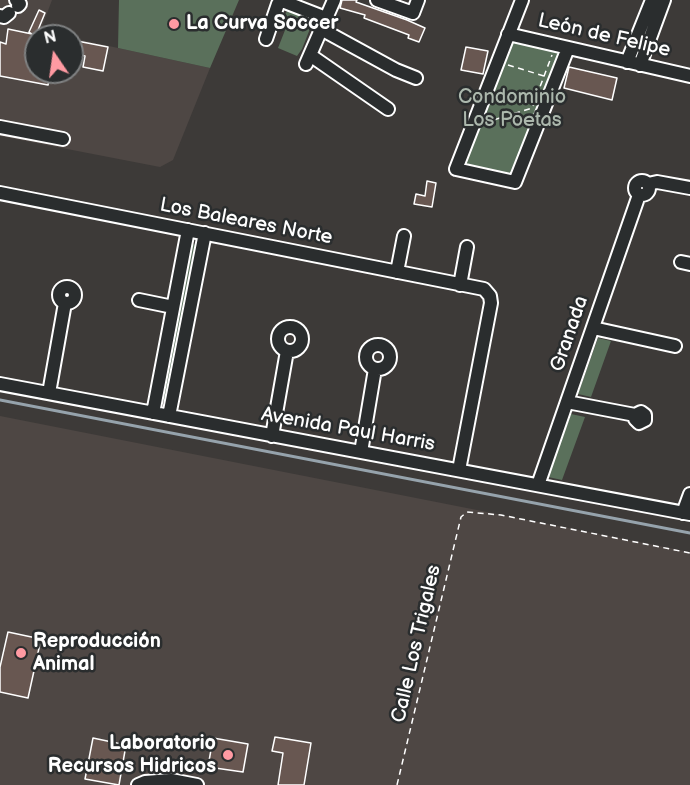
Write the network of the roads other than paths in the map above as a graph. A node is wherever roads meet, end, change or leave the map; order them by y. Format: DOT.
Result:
graph roads {
  1 [pos="334,0"];
  2 [pos="377,0"];
  3 [pos="418,0"];
  4 [pos="522,0"];
  5 [pos="652,0"];
  6 [pos="664,0"];
  7 [pos="324,23"];
  8 [pos="508,34"];
  9 [pos="266,39"];
  10 [pos="568,48"];
  11 [pos="634,64"];
  12 [pos="690,76"];
  13 [pos="416,78"];
  14 [pos="388,109"];
  15 [pos="0,127"];
  16 [pos="63,139"];
  17 [pos="690,188"];
  18 [pos="0,193"];
  19 [pos="188,230"];
  20 [pos="205,233"];
  21 [pos="404,236"];
  22 [pos="467,247"];
  23 [pos="397,272"];
  24 [pos="460,285"];
  25 [pos="139,300"];
  26 [pos="65,303"];
  27 [pos="173,307"];
  28 [pos="593,328"];
  29 [pos="675,346"];
  30 [pos="287,351"];
  31 [pos="375,369"];
  32 [pos="0,384"];
  33 [pos="49,393"];
  34 [pos="567,402"];
  35 [pos="153,413"];
  36 [pos="635,415"];
  37 [pos="169,416"];
  38 [pos="272,436"];
  39 [pos="361,452"];
  40 [pos="459,470"];
  41 [pos="538,485"];
  42 [pos="690,494"];
  43 [pos="687,513"];
  44 [pos="138,785"];
  45 [pos="197,785"];
  1 -- 7 [label="street"];
  2 -- 3 [label="street"];
  4 -- 8 [label="street"];
  5 -- 11 [label="street"];
  6 -- 11 [label="street"];
  7 -- 9 [label="street"];
  7 -- 13 [label="street"];
  7 -- 14 [label="street"];
  8 -- 10 [label="street, León de Felipe"];
  8 -- 10 [label="street"];
  10 -- 11 [label="street, León de Felipe"];
  11 -- 12 [label="street, León de Felipe"];
  15 -- 16 [label="street"];
  17 -- 28 [label="street, Granada"];
  18 -- 19 [label="street, Los Baleares Norte"];
  19 -- 20 [label="street, Los Baleares Norte"];
  19 -- 27 [label="street"];
  20 -- 23 [label="street, Los Baleares Norte"];
  20 -- 37 [label="street"];
  21 -- 23 [label="street"];
  22 -- 24 [label="street"];
  23 -- 24 [label="street, Los Baleares Norte"];
  24 -- 40 [label="street, Los Baleares Norte"];
  25 -- 27 [label="street"];
  26 -- 33 [label="street"];
  27 -- 35 [label="street"];
  28 -- 29 [label="street"];
  28 -- 34 [label="street, Granada"];
  30 -- 38 [label="street"];
  31 -- 39 [label="street"];
  32 -- 33 [label="street, Avenida Paul Harris"];
  33 -- 35 [label="street, Avenida Paul Harris"];
  34 -- 36 [label="street"];
  34 -- 41 [label="street, Granada"];
  35 -- 37 [label="street, Avenida Paul Harris"];
  37 -- 38 [label="street, Avenida Paul Harris"];
  38 -- 39 [label="street, Avenida Paul Harris"];
  39 -- 40 [label="street, Avenida Paul Harris"];
  40 -- 41 [label="street, Avenida Paul Harris"];
  41 -- 43 [label="street, Avenida Paul Harris"];
  42 -- 43 [label="street"];
  44 -- 45 [label="street"];
}
